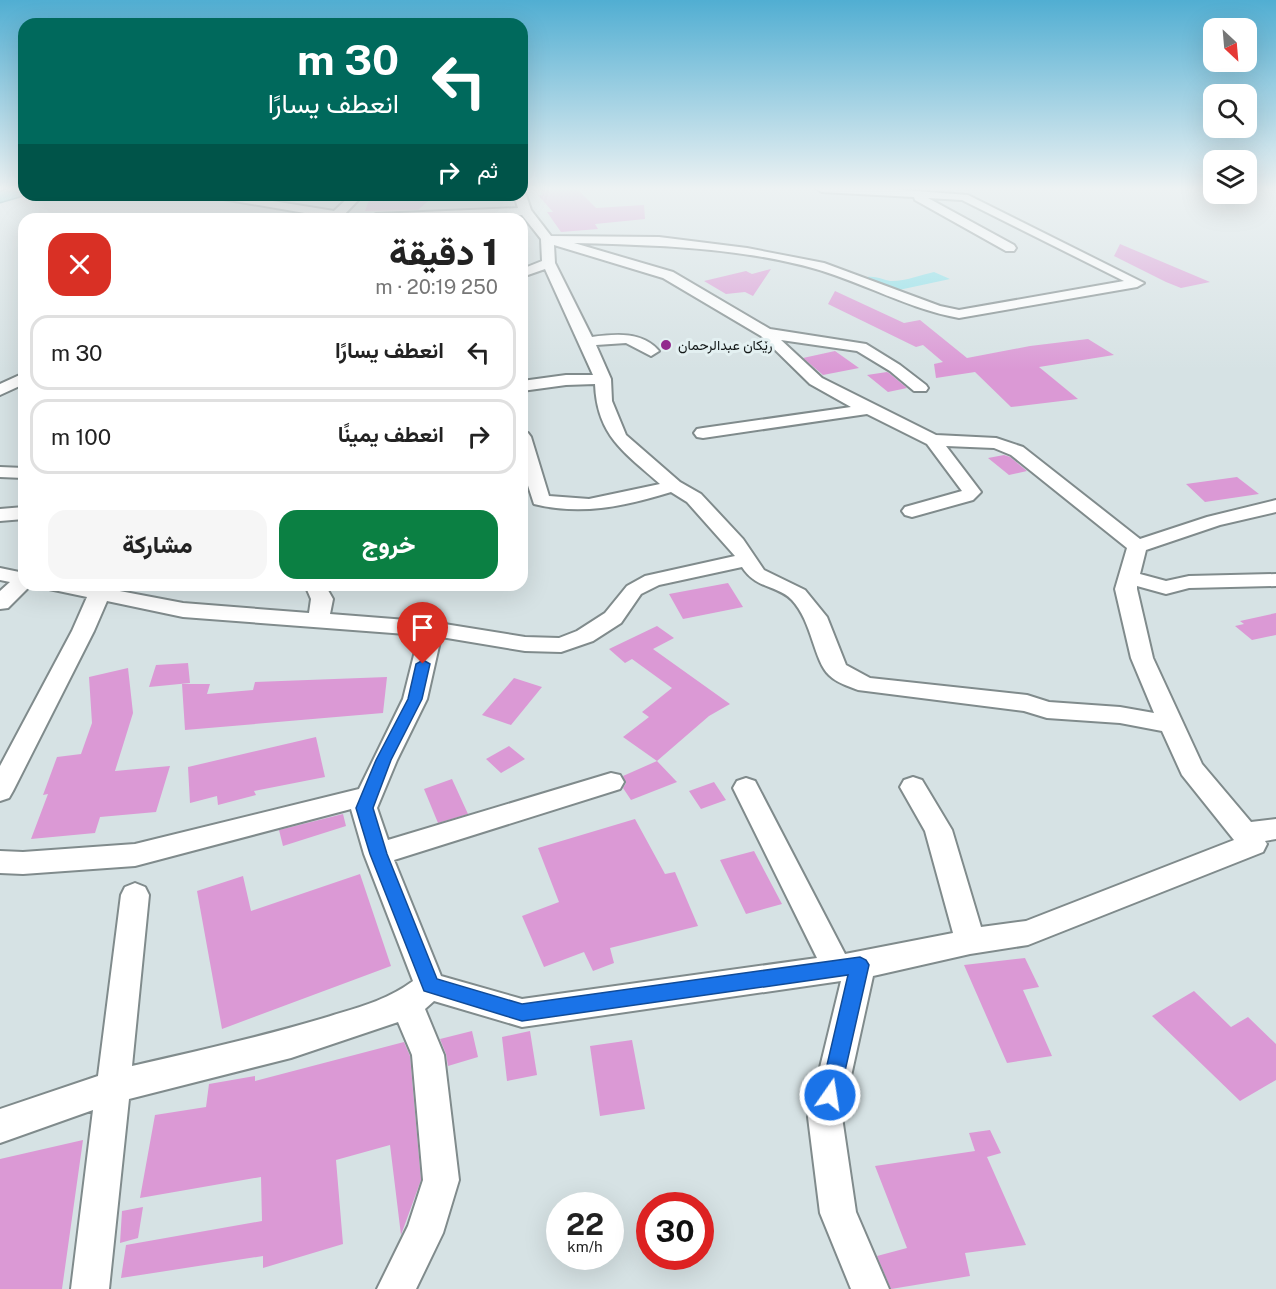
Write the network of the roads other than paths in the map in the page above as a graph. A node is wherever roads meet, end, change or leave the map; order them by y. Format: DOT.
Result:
graph roads {
  1 [pos="550,249"];
  2 [pos="584,249"];
  3 [pos="724,249"];
  4 [pos="1070,249"];
  5 [pos="549,263"];
  6 [pos="528,271"];
  7 [pos="766,333"];
  8 [pos="585,342"];
  9 [pos="651,351"];
  10 [pos="603,379"];
  11 [pos="18,381"];
  12 [pos="528,385"];
  13 [pos="920,388"];
  14 [pos="0,390"];
  15 [pos="870,409"];
  16 [pos="703,433"];
  17 [pos="933,440"];
  18 [pos="528,457"];
  19 [pos="0,472"];
  20 [pos="18,473"];
  21 [pos="674,486"];
  22 [pos="1276,506"];
  23 [pos="912,511"];
  24 [pos="18,514"];
  25 [pos="0,515"];
  26 [pos="1137,546"];
  27 [pos="747,560"];
  28 [pos="0,574"];
  29 [pos="1129,577"];
  30 [pos="18,578"];
  31 [pos="1276,580"];
  32 [pos="18,585"];
  33 [pos="85,591"];
  34 [pos="318,591"];
  35 [pos="99,594"];
  36 [pos="0,603"];
  37 [pos="318,620"];
  38 [pos="432,629"];
  39 [pos="1171,724"];
  40 [pos="611,782"];
  41 [pos="913,787"];
  42 [pos="746,788"];
  43 [pos="0,791"];
  44 [pos="369,797"];
  45 [pos="1276,829"];
  46 [pos="1246,833"];
  47 [pos="378,854"];
  48 [pos="0,862"];
  49 [pos="135,895"];
  50 [pos="970,941"];
  51 [pos="848,967"];
  52 [pos="419,995"];
  53 [pos="112,1087"];
  54 [pos="0,1126"];
  55 [pos="90,1289"];
  56 [pos="396,1289"];
  57 [pos="870,1289"];
  1 -- 5 [label="street"];
  2 -- 7 [label="street"];
  3 -- 4 [label="street"];
  5 -- 6 [label="street"];
  5 -- 8 [label="street"];
  7 -- 13 [label="street"];
  7 -- 15 [label="street"];
  8 -- 9 [label="street"];
  8 -- 10 [label="street"];
  10 -- 12 [label="street"];
  10 -- 21 [label="street"];
  11 -- 14 [label="street"];
  15 -- 16 [label="street"];
  15 -- 17 [label="street"];
  17 -- 23 [label="street"];
  17 -- 26 [label="street"];
  18 -- 21 [label="street"];
  19 -- 20 [label="street"];
  21 -- 27 [label="street"];
  22 -- 26 [label="street"];
  24 -- 25 [label="street"];
  26 -- 29 [label="street"];
  27 -- 38 [label="street"];
  27 -- 39 [label="street"];
  28 -- 30 [label="street"];
  29 -- 31 [label="street"];
  29 -- 39 [label="street"];
  32 -- 36 [label="street"];
  33 -- 35 [label="street"];
  34 -- 37 [label="street"];
  35 -- 37 [label="street"];
  35 -- 43 [label="street"];
  37 -- 38 [label="street"];
  38 -- 44 [label="street"];
  39 -- 46 [label="street"];
  40 -- 47 [label="street"];
  41 -- 50 [label="street"];
  42 -- 51 [label="street"];
  44 -- 47 [label="street"];
  44 -- 48 [label="street"];
  45 -- 46 [label="street"];
  46 -- 50 [label="street"];
  47 -- 52 [label="street"];
  49 -- 53 [label="street"];
  50 -- 51 [label="street"];
  51 -- 52 [label="street"];
  51 -- 57 [label="street"];
  52 -- 53 [label="street"];
  52 -- 56 [label="street"];
  53 -- 54 [label="street"];
  53 -- 55 [label="street"];
}
